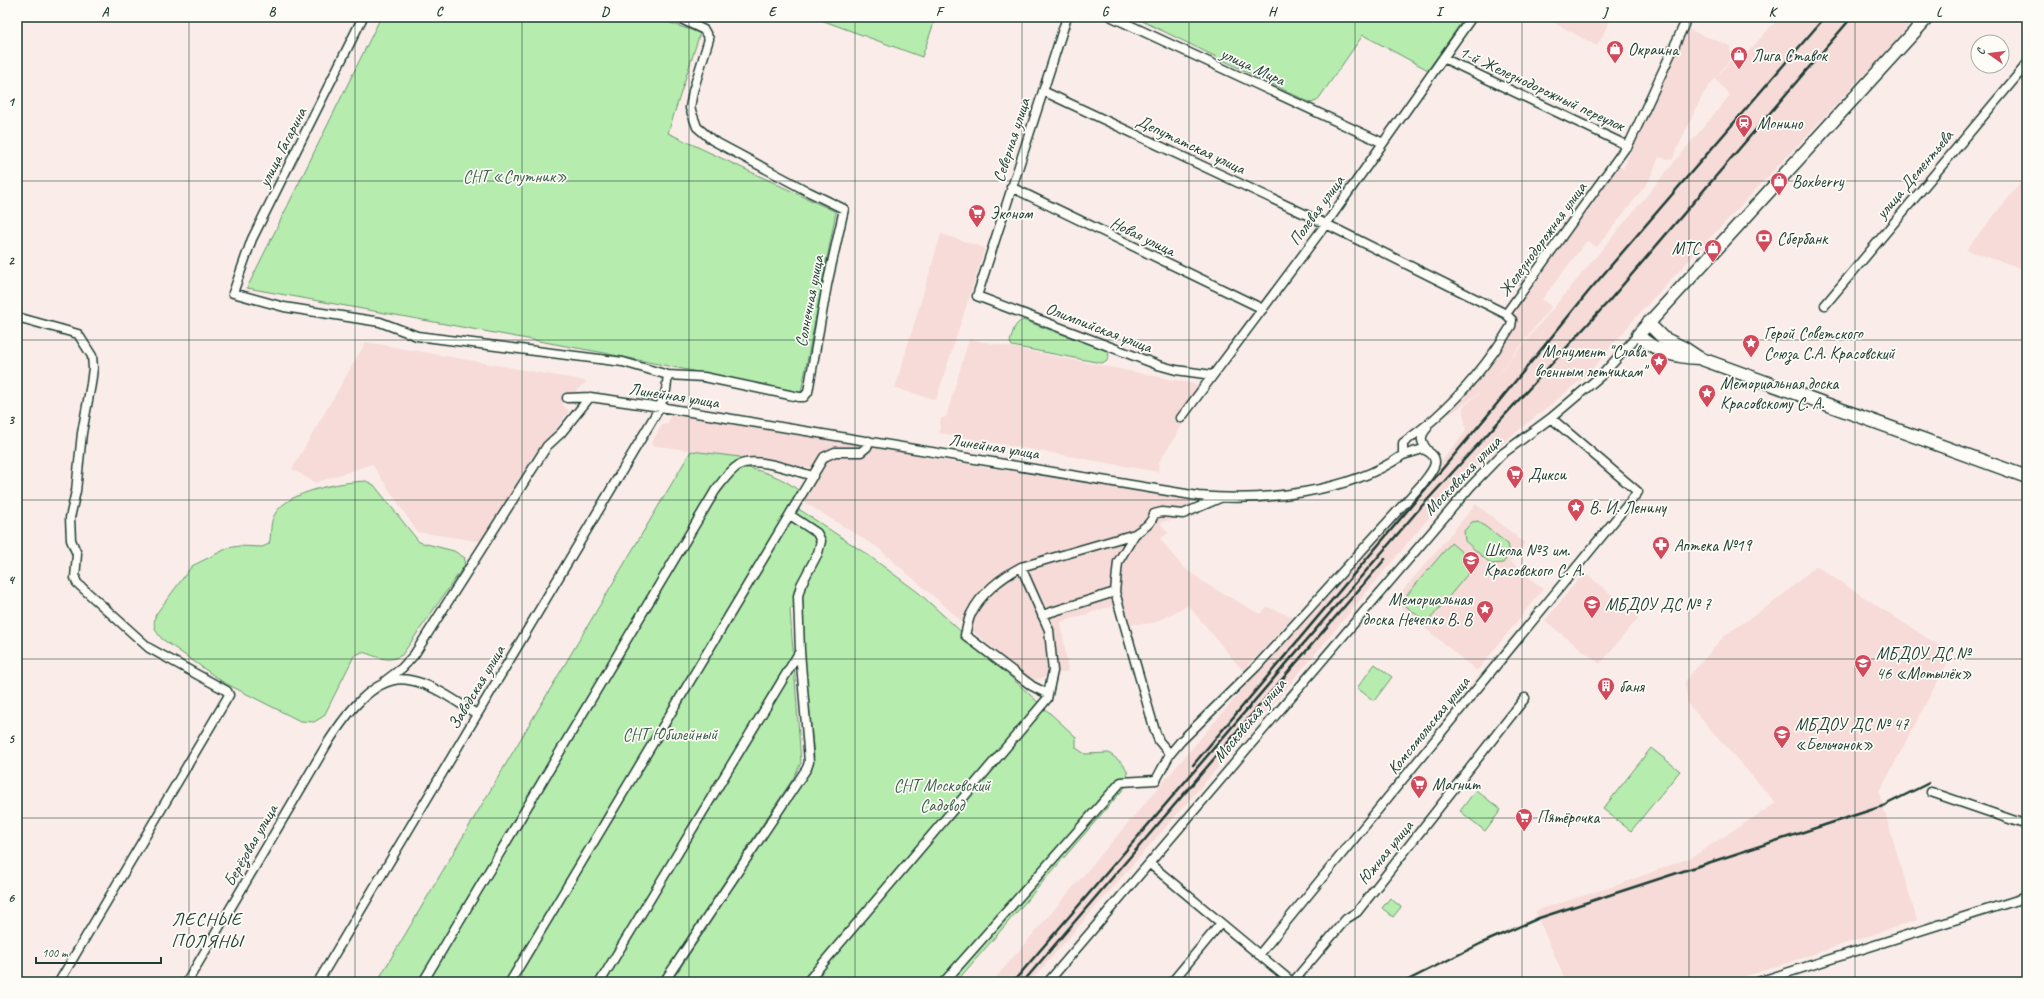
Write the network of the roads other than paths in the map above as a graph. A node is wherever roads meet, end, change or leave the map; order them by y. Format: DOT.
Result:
graph roads {
  1 [pos="363,17"];
  2 [pos="677,17"];
  3 [pos="1067,17"];
  4 [pos="1112,17"];
  5 [pos="1472,17"];
  6 [pos="1928,17"];
  7 [pos="1685,21"];
  8 [pos="1442,58"];
  9 [pos="2027,64"];
  10 [pos="1043,91"];
  11 [pos="1383,143"];
  12 [pos="1628,146"];
  13 [pos="1011,187"];
  14 [pos="1326,224"];
  15 [pos="977,296"];
  16 [pos="1825,305"];
  17 [pos="1262,309"];
  18 [pos="1506,314"];
  19 [pos="17,317"];
  20 [pos="1648,324"];
  21 [pos="1638,335"];
  22 [pos="1699,358"];
  23 [pos="668,375"];
  24 [pos="1212,375"];
  25 [pos="590,397"];
  26 [pos="567,398"];
  27 [pos="660,407"];
  28 [pos="1181,418"];
  29 [pos="1551,418"];
  30 [pos="1434,419"];
  31 [pos="869,441"];
  32 [pos="1403,451"];
  33 [pos="1428,451"];
  34 [pos="813,476"];
  35 [pos="2027,477"];
  36 [pos="1220,498"];
  37 [pos="790,515"];
  38 [pos="1135,534"];
  39 [pos="1021,567"];
  40 [pos="1115,592"];
  41 [pos="1042,615"];
  42 [pos="800,651"];
  43 [pos="381,684"];
  44 [pos="1048,694"];
  45 [pos="1525,698"];
  46 [pos="477,714"];
  47 [pos="1170,754"];
  48 [pos="1931,792"];
  49 [pos="2027,825"];
  50 [pos="1150,864"];
  51 [pos="2027,897"];
  52 [pos="1221,923"];
  53 [pos="1260,955"];
  54 [pos="59,982"];
  55 [pos="187,982"];
  56 [pos="318,982"];
  57 [pos="423,982"];
  58 [pos="510,982"];
  59 [pos="600,982"];
  60 [pos="664,982"];
  61 [pos="807,982"];
  62 [pos="944,982"];
  63 [pos="1048,982"];
  64 [pos="1172,982"];
  65 [pos="1292,982"];
  66 [pos="1758,982"];
  1 -- 23 [label="street, улица Гагарина"];
  2 -- 23 [label="street, Солнечная улица"];
  3 -- 10 [label="street, Северная улица"];
  4 -- 11 [label="street, улица Мира"];
  5 -- 8 [label="street, Полевая улица"];
  6 -- 20 [label="street, Московская улица"];
  7 -- 12 [label="street, Железнодорожная улица"];
  8 -- 11 [label="street, Полевая улица"];
  8 -- 12 [label="street, 1-й Железнодорожный переулок"];
  9 -- 16 [label="street, улица Дементьева"];
  10 -- 13 [label="street, Северная улица"];
  10 -- 14 [label="street, Депутатская улица"];
  11 -- 14 [label="street, Полевая улица"];
  12 -- 18 [label="street, Железнодорожная улица"];
  13 -- 15 [label="street, Северная улица"];
  13 -- 17 [label="street, Новая улица"];
  14 -- 17 [label="street, Полевая улица"];
  14 -- 18 [label="street, Депутатская улица"];
  15 -- 24 [label="street, Олимпийская улица"];
  17 -- 24 [label="street, Полевая улица"];
  18 -- 30 [label="street, Железнодорожная улица"];
  19 -- 54 [label="street"];
  20 -- 21 [label="street, Московская улица"];
  20 -- 22 [label="street"];
  21 -- 22 [label="street"];
  21 -- 29 [label="street, Московская улица"];
  22 -- 35 [label="street"];
  23 -- 27 [label="street, Заводская улица"];
  24 -- 28 [label="street, Полевая улица"];
  25 -- 26 [label="street, Линейная улица"];
  25 -- 27 [label="street, Линейная улица"];
  25 -- 43 [label="street, Берёзовая улица"];
  27 -- 31 [label="street, Линейная улица"];
  27 -- 46 [label="street, Заводская улица"];
  29 -- 50 [label="street, Московская улица"];
  29 -- 53 [label="street, Комсомольская улица"];
  30 -- 32 [label="street, Железнодорожная улица"];
  30 -- 33 [label="street"];
  31 -- 34 [label="street"];
  31 -- 36 [label="street, Линейная улица"];
  32 -- 33 [label="street"];
  32 -- 36 [label="street, Линейная улица"];
  33 -- 47 [label="street"];
  34 -- 37 [label="street"];
  34 -- 57 [label="street"];
  36 -- 38 [label="street"];
  37 -- 42 [label="street"];
  37 -- 58 [label="street"];
  38 -- 39 [label="street"];
  38 -- 40 [label="street"];
  39 -- 41 [label="street"];
  39 -- 44 [label="street"];
  40 -- 41 [label="street"];
  40 -- 47 [label="street"];
  41 -- 44 [label="street"];
  42 -- 59 [label="street"];
  42 -- 60 [label="street"];
  43 -- 46 [label="street"];
  43 -- 55 [label="street, Берёзовая улица"];
  44 -- 61 [label="street"];
  45 -- 65 [label="street, Южная улица"];
  46 -- 56 [label="street, Заводская улица"];
  47 -- 62 [label="street"];
  48 -- 49 [label="street"];
  50 -- 52 [label="street"];
  50 -- 63 [label="street, Московская улица"];
  51 -- 66 [label="street"];
  52 -- 53 [label="street"];
  52 -- 64 [label="street"];
  53 -- 65 [label="street, Южная улица"];
}
